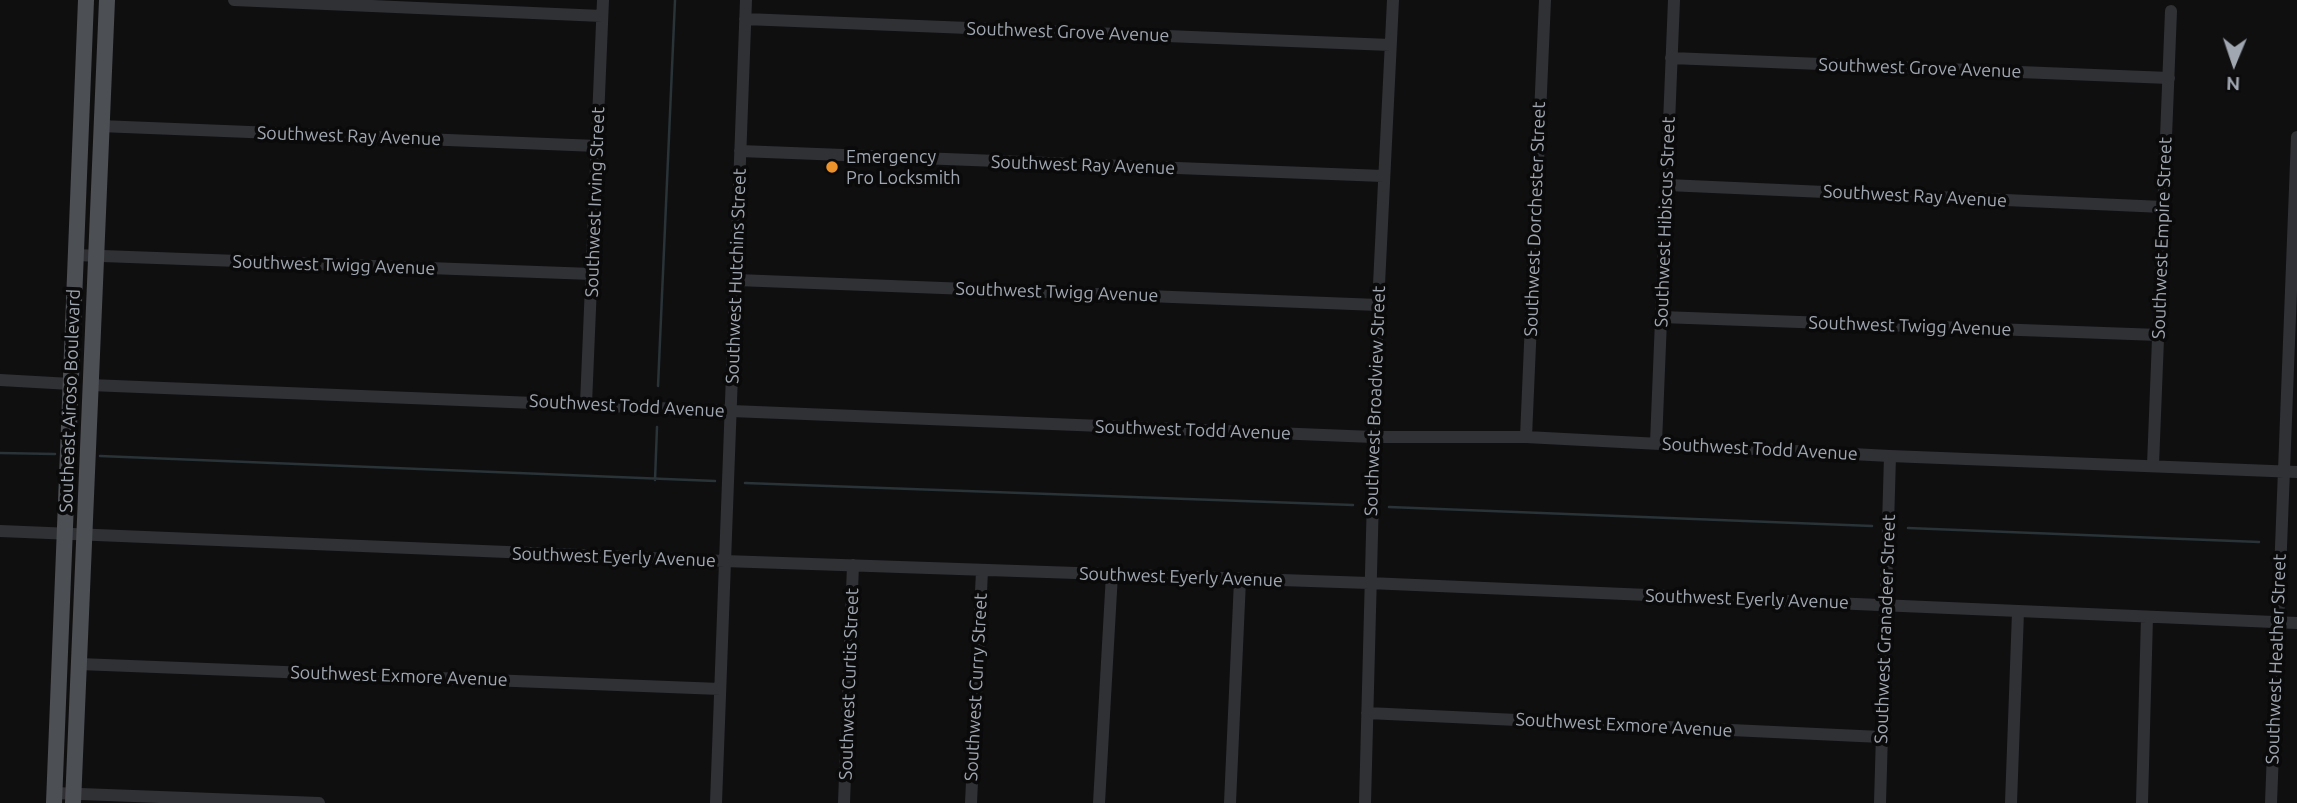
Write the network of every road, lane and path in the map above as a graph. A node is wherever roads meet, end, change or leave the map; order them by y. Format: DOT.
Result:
graph roads {
  1 [pos="86,0"];
  2 [pos="107,0"];
  3 [pos="234,0"];
  4 [pos="603,0"];
  5 [pos="746,0"];
  6 [pos="1393,0"];
  7 [pos="1545,0"];
  8 [pos="1674,0"];
  9 [pos="2171,11"];
  10 [pos="602,16"];
  11 [pos="745,19"];
  12 [pos="1390,46"];
  13 [pos="1671,58"];
  14 [pos="2169,78"];
  15 [pos="100,126"];
  16 [pos="2297,137"];
  17 [pos="597,146"];
  18 [pos="740,151"];
  19 [pos="1383,176"];
  20 [pos="1667,185"];
  21 [pos="2162,207"];
  22 [pos="2296,213"];
  23 [pos="75,255"];
  24 [pos="95,256"];
  25 [pos="592,275"];
  26 [pos="737,280"];
  27 [pos="1378,305"];
  28 [pos="1661,317"];
  29 [pos="2158,335"];
  30 [pos="2293,343"];
  31 [pos="0,380"];
  32 [pos="71,384"];
  33 [pos="90,384"];
  34 [pos="586,404"];
  35 [pos="730,411"];
  36 [pos="1373,437"];
  37 [pos="1526,437"];
  38 [pos="1656,443"];
  39 [pos="1890,456"];
  40 [pos="2153,465"];
  41 [pos="2283,471"];
  42 [pos="2297,472"];
  43 [pos="0,531"];
  44 [pos="65,535"];
  45 [pos="85,535"];
  46 [pos="724,561"];
  47 [pos="853,565"];
  48 [pos="982,570"];
  49 [pos="1112,574"];
  50 [pos="1240,580"];
  51 [pos="1369,583"];
  52 [pos="1887,605"];
  53 [pos="2018,612"];
  54 [pos="2147,617"];
  55 [pos="2277,622"];
  56 [pos="2297,623"];
  57 [pos="79,664"];
  58 [pos="720,688"];
  59 [pos="1367,713"];
  60 [pos="1881,737"];
  61 [pos="54,798"];
  62 [pos="73,798"];
  63 [pos="196,801"];
  64 [pos="319,803"];
  65 [pos="716,803"];
  66 [pos="844,803"];
  67 [pos="971,803"];
  68 [pos="1099,803"];
  69 [pos="1230,803"];
  70 [pos="1365,803"];
  71 [pos="1880,803"];
  72 [pos="2011,803"];
  73 [pos="2142,803"];
  74 [pos="2271,803"];
  1 -- 23 [label="main road, Southeast Airoso Boulevard"];
  2 -- 15 [label="main road, Southeast Airoso Boulevard"];
  3 -- 10 [label="street"];
  4 -- 10 [label="street, Southwest Irving Street"];
  5 -- 11 [label="street, Southwest Hutchins Street"];
  6 -- 12 [label="street, Southwest Broadview Street"];
  7 -- 37 [label="street, Southwest Dorchester Street"];
  8 -- 13 [label="street, Southwest Hibiscus Street"];
  9 -- 14 [label="street, Southwest Empire Street"];
  10 -- 17 [label="street, Southwest Irving Street"];
  11 -- 12 [label="street, Southwest Grove Avenue"];
  11 -- 18 [label="street, Southwest Hutchins Street"];
  12 -- 19 [label="street, Southwest Broadview Street"];
  13 -- 14 [label="street, Southwest Grove Avenue"];
  13 -- 20 [label="street, Southwest Hibiscus Street"];
  14 -- 21 [label="street, Southwest Empire Street"];
  15 -- 17 [label="street, Southwest Ray Avenue"];
  15 -- 24 [label="main road, Southeast Airoso Boulevard"];
  16 -- 22 [label="street, Southwest Heather Street"];
  17 -- 25 [label="street, Southwest Irving Street"];
  18 -- 19 [label="street, Southwest Ray Avenue"];
  18 -- 26 [label="street, Southwest Hutchins Street"];
  19 -- 27 [label="street, Southwest Broadview Street"];
  20 -- 21 [label="street, Southwest Ray Avenue"];
  20 -- 28 [label="street, Southwest Hibiscus Street"];
  21 -- 29 [label="street, Southwest Empire Street"];
  22 -- 30 [label="street, Southwest Heather Street"];
  23 -- 24 [label="street, Southwest Twigg Avenue"];
  23 -- 32 [label="main road, Southeast Airoso Boulevard"];
  24 -- 25 [label="street, Southwest Twigg Avenue"];
  24 -- 33 [label="main road, Southeast Airoso Boulevard"];
  25 -- 34 [label="street, Southwest Irving Street"];
  26 -- 27 [label="street, Southwest Twigg Avenue"];
  26 -- 35 [label="street, Southwest Hutchins Street"];
  27 -- 36 [label="street, Southwest Broadview Street"];
  28 -- 29 [label="street, Southwest Twigg Avenue"];
  28 -- 38 [label="street, Southwest Hibiscus Street"];
  29 -- 40 [label="street, Southwest Empire Street"];
  30 -- 41 [label="street, Southwest Heather Street"];
  31 -- 32 [label="street"];
  32 -- 44 [label="main road, Southeast Airoso Boulevard"];
  33 -- 34 [label="street, Southwest Todd Avenue"];
  33 -- 45 [label="main road, Southeast Airoso Boulevard"];
  34 -- 35 [label="street, Southwest Todd Avenue"];
  35 -- 36 [label="street, Southwest Todd Avenue"];
  35 -- 46 [label="street, Southwest Hutchins Street"];
  36 -- 37 [label="street, Southwest Todd Avenue"];
  36 -- 51 [label="street, Southwest Broadview Street"];
  37 -- 38 [label="street, Southwest Todd Avenue"];
  38 -- 39 [label="street, Southwest Todd Avenue"];
  39 -- 40 [label="street, Southwest Todd Avenue"];
  39 -- 52 [label="street, Southwest Granadeer Street"];
  40 -- 41 [label="street, Southwest Todd Avenue"];
  41 -- 42 [label="street, Southwest Todd Avenue"];
  41 -- 55 [label="street, Southwest Heather Street"];
  43 -- 44 [label="street, Southwest Eyerly Avenue"];
  44 -- 45 [label="street, Southwest Eyerly Avenue"];
  44 -- 61 [label="main road, Southeast Airoso Boulevard"];
  45 -- 46 [label="street, Southwest Eyerly Avenue"];
  45 -- 57 [label="main road, Southeast Airoso Boulevard"];
  46 -- 47 [label="street, Southwest Eyerly Avenue"];
  46 -- 58 [label="street, Southwest Hutchins Street"];
  47 -- 48 [label="street, Southwest Eyerly Avenue"];
  47 -- 66 [label="street, Southwest Curtis Street"];
  48 -- 49 [label="street, Southwest Eyerly Avenue"];
  48 -- 67 [label="street, Southwest Curry Street"];
  49 -- 50 [label="street, Southwest Eyerly Avenue"];
  49 -- 68 [label="street"];
  50 -- 51 [label="street, Southwest Eyerly Avenue"];
  50 -- 69 [label="street"];
  51 -- 52 [label="street, Southwest Eyerly Avenue"];
  51 -- 59 [label="street, Southwest Broadview Street"];
  52 -- 53 [label="street, Southwest Eyerly Avenue"];
  52 -- 60 [label="street, Southwest Granadeer Street"];
  53 -- 54 [label="street, Southwest Eyerly Avenue"];
  53 -- 72 [label="street"];
  54 -- 55 [label="street, Southwest Eyerly Avenue"];
  54 -- 73 [label="street"];
  55 -- 56 [label="street, Southwest Eyerly Avenue"];
  55 -- 74 [label="street, Southwest Heather Street"];
  57 -- 58 [label="street, Southwest Exmore Avenue"];
  57 -- 62 [label="main road, Southeast Airoso Boulevard"];
  58 -- 65 [label="street, Southwest Hutchins Street"];
  59 -- 60 [label="street, Southwest Exmore Avenue"];
  59 -- 70 [label="street, Southwest Broadview Street"];
  60 -- 71 [label="street, Southwest Granadeer Street"];
  61 -- 62 [label="street"];
  62 -- 63 [label="street"];
  63 -- 64 [label="street"];
}
